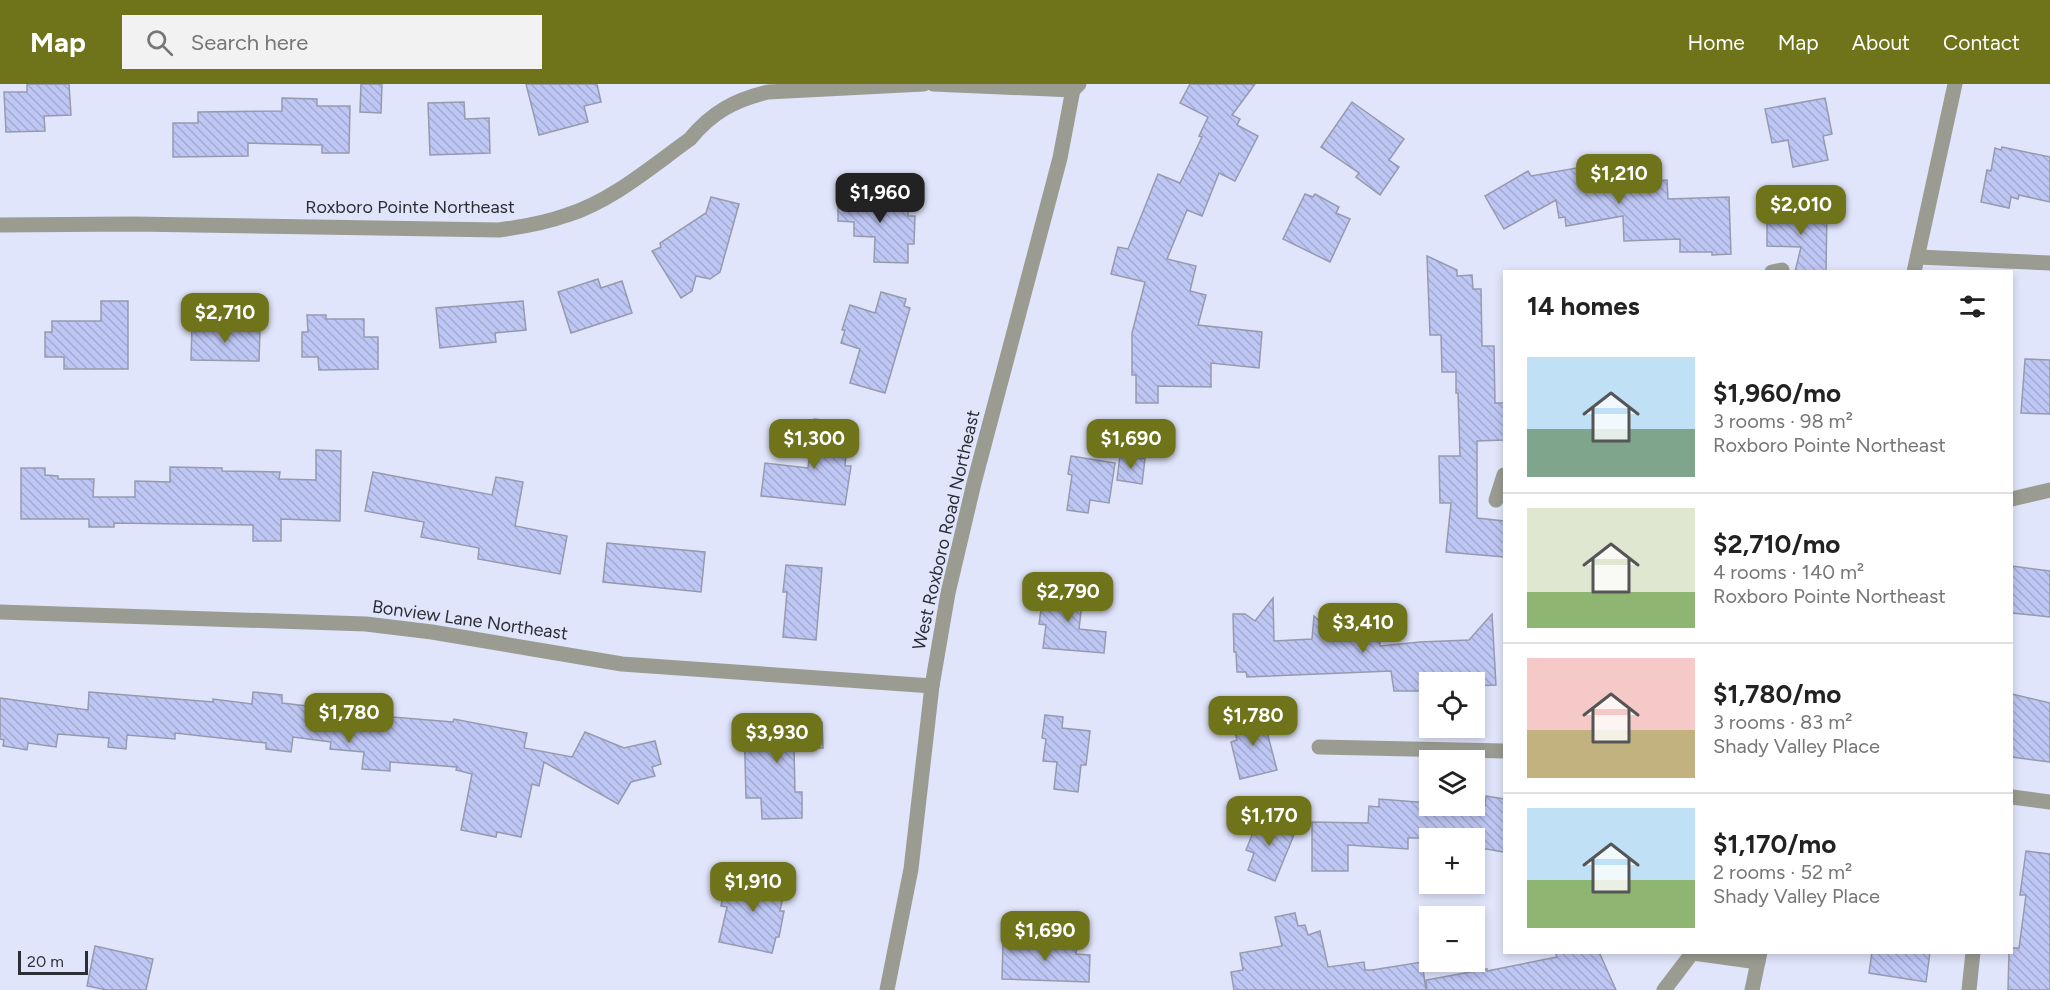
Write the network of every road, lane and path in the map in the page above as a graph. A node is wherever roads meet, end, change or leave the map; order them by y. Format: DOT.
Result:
graph roads {
  1 [pos="924,84"];
  2 [pos="933,84"];
  3 [pos="1954,84"];
  4 [pos="1075,86"];
  5 [pos="0,225"];
  6 [pos="2050,263"];
  7 [pos="1916,265"];
  8 [pos="1503,478"];
  9 [pos="2050,490"];
  10 [pos="2013,499"];
  11 [pos="1496,500"];
  12 [pos="0,612"];
  13 [pos="932,686"];
  14 [pos="1319,747"];
  15 [pos="1503,751"];
  16 [pos="2013,797"];
  17 [pos="2050,802"];
  18 [pos="1692,954"];
  19 [pos="1710,954"];
  20 [pos="1973,954"];
  21 [pos="1759,957"];
  22 [pos="887,990"];
  23 [pos="1664,990"];
  24 [pos="1752,990"];
  25 [pos="1968,990"];
  1 -- 5 [label="street, Roxboro Pointe Northeast"];
  2 -- 4 [label="street"];
  3 -- 7 [label="street"];
  4 -- 13 [label="street, West Roxboro Road Northeast"];
  6 -- 7 [label="street"];
  8 -- 11 [label="street"];
  9 -- 10 [label="street"];
  12 -- 13 [label="street, Bonview Lane Northeast"];
  13 -- 22 [label="street, West Roxboro Road Northeast"];
  14 -- 15 [label="street"];
  16 -- 17 [label="street"];
  18 -- 23 [label="street"];
  19 -- 21 [label="street"];
  20 -- 25 [label="street"];
  21 -- 24 [label="street"];
}
